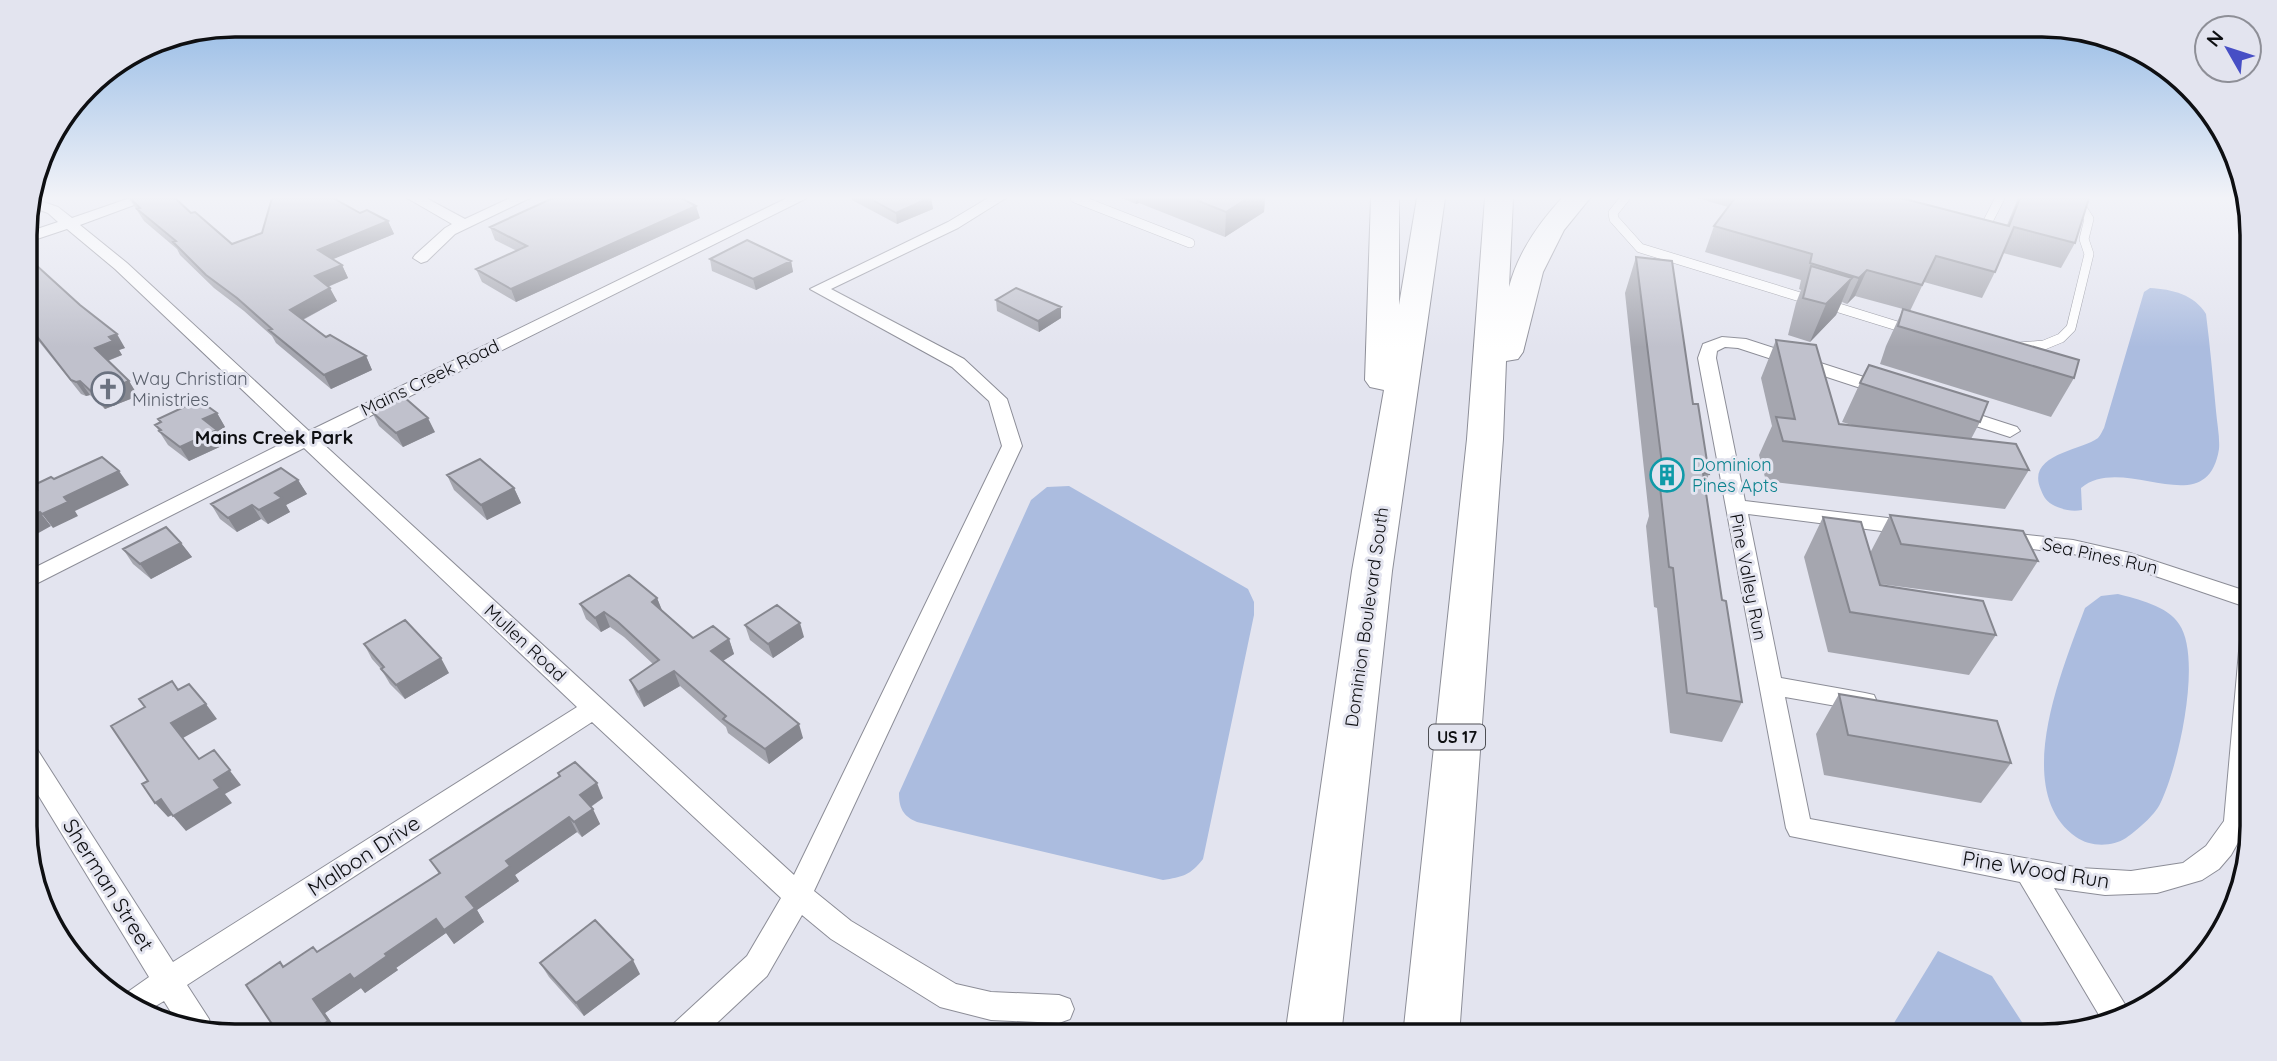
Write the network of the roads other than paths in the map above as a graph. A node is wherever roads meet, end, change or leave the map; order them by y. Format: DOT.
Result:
graph roads {
  1 [pos="99,248"];
  2 [pos="430,248"];
  3 [pos="699,248"];
  4 [pos="902,248"];
  5 [pos="1384,248"];
  6 [pos="1424,248"];
  7 [pos="1496,248"];
  8 [pos="1541,248"];
  9 [pos="1640,248"];
  10 [pos="2087,248"];
  11 [pos="421,258"];
  12 [pos="1920,333"];
  13 [pos="2006,346"];
  14 [pos="1908,397"];
  15 [pos="1933,405"];
  16 [pos="2010,431"];
  17 [pos="307,439"];
  18 [pos="1485,439"];
  19 [pos="1734,506"];
  20 [pos="1936,531"];
  21 [pos="1977,536"];
  22 [pos="1371,571"];
  23 [pos="37,575"];
  24 [pos="2240,597"];
  25 [pos="1770,685"];
  26 [pos="1887,705"];
  27 [pos="594,708"];
  28 [pos="37,771"];
  29 [pos="2240,785"];
  30 [pos="1799,828"];
  31 [pos="2028,871"];
  32 [pos="798,895"];
  33 [pos="168,982"];
  34 [pos="139,1000"];
  35 [pos="1059,1009"];
  36 [pos="2113,1011"];
  37 [pos="192,1019"];
  38 [pos="695,1024"];
  39 [pos="1314,1024"];
  40 [pos="1432,1024"];
  1 -- 17 [label="street, Mullen Road"];
  2 -- 11 [label="street"];
  3 -- 17 [label="street, Mains Creek Road"];
  4 -- 32 [label="street"];
  5 -- 22 [label="highway"];
  6 -- 22 [label="highway, Dominion Boulevard South"];
  7 -- 18 [label="highway, US 17"];
  8 -- 18 [label="highway"];
  9 -- 12 [label="lane"];
  10 -- 13 [label="lane"];
  14 -- 19 [label="street, Pine Valley Run"];
  15 -- 16 [label="street"];
  17 -- 23 [label="street, Mains Creek Road"];
  17 -- 27 [label="street, Mullen Road"];
  18 -- 40 [label="highway, US 17"];
  19 -- 20 [label="street"];
  19 -- 25 [label="street, Pine Valley Run"];
  21 -- 24 [label="street, Sea Pines Run"];
  22 -- 39 [label="highway, Dominion Boulevard South"];
  25 -- 26 [label="street"];
  25 -- 30 [label="street, Pine Valley Run"];
  27 -- 32 [label="street, Mullen Road"];
  27 -- 33 [label="street, Malbon Drive"];
  28 -- 33 [label="street, Sherman Street"];
  29 -- 31 [label="street, Pine Wood Run"];
  30 -- 31 [label="street, Pine Wood Run"];
  31 -- 36 [label="street"];
  32 -- 35 [label="street, Mullen Road"];
  32 -- 38 [label="street"];
  33 -- 34 [label="street, Malbon Drive"];
  33 -- 37 [label="street, Sherman Street"];
}
